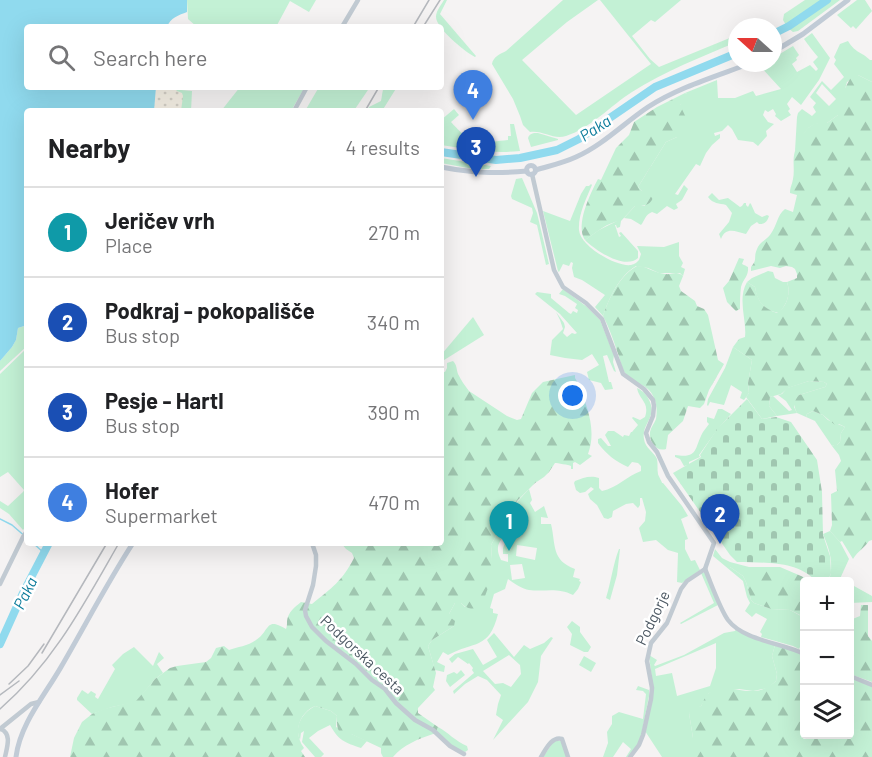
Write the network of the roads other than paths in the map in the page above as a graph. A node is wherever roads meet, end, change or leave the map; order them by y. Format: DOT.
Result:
graph roads {
  1 [pos="358,0"];
  2 [pos="848,0"];
  3 [pos="344,24"];
  4 [pos="782,47"];
  5 [pos="728,72"];
  6 [pos="306,90"];
  7 [pos="296,108"];
  8 [pos="444,168"];
  9 [pos="532,172"];
  10 [pos="24,536"];
  11 [pos="131,546"];
  12 [pos="313,546"];
  13 [pos="705,569"];
  14 [pos="0,584"];
  15 [pos="800,652"];
  16 [pos="854,678"];
  17 [pos="872,685"];
  18 [pos="39,702"];
  19 [pos="0,729"];
  20 [pos="464,754"];
  21 [pos="5,757"];
  22 [pos="15,757"];
  23 [pos="541,757"];
  24 [pos="568,757"];
  25 [pos="630,757"];
  1 -- 3 [label="street"];
  2 -- 4 [label="main road"];
  5 -- 9 [label="main road"];
  6 -- 7 [label="street"];
  8 -- 9 [label="main road"];
  9 -- 13 [label="street"];
  10 -- 14 [label="street"];
  11 -- 18 [label="main road"];
  12 -- 20 [label="street, Podgorska cesta"];
  13 -- 15 [label="street"];
  13 -- 25 [label="street, Podgorje"];
  16 -- 17 [label="street"];
  18 -- 19 [label="street"];
  18 -- 22 [label="main road"];
  19 -- 21 [label="street"];
  23 -- 24 [label="street"];
}
